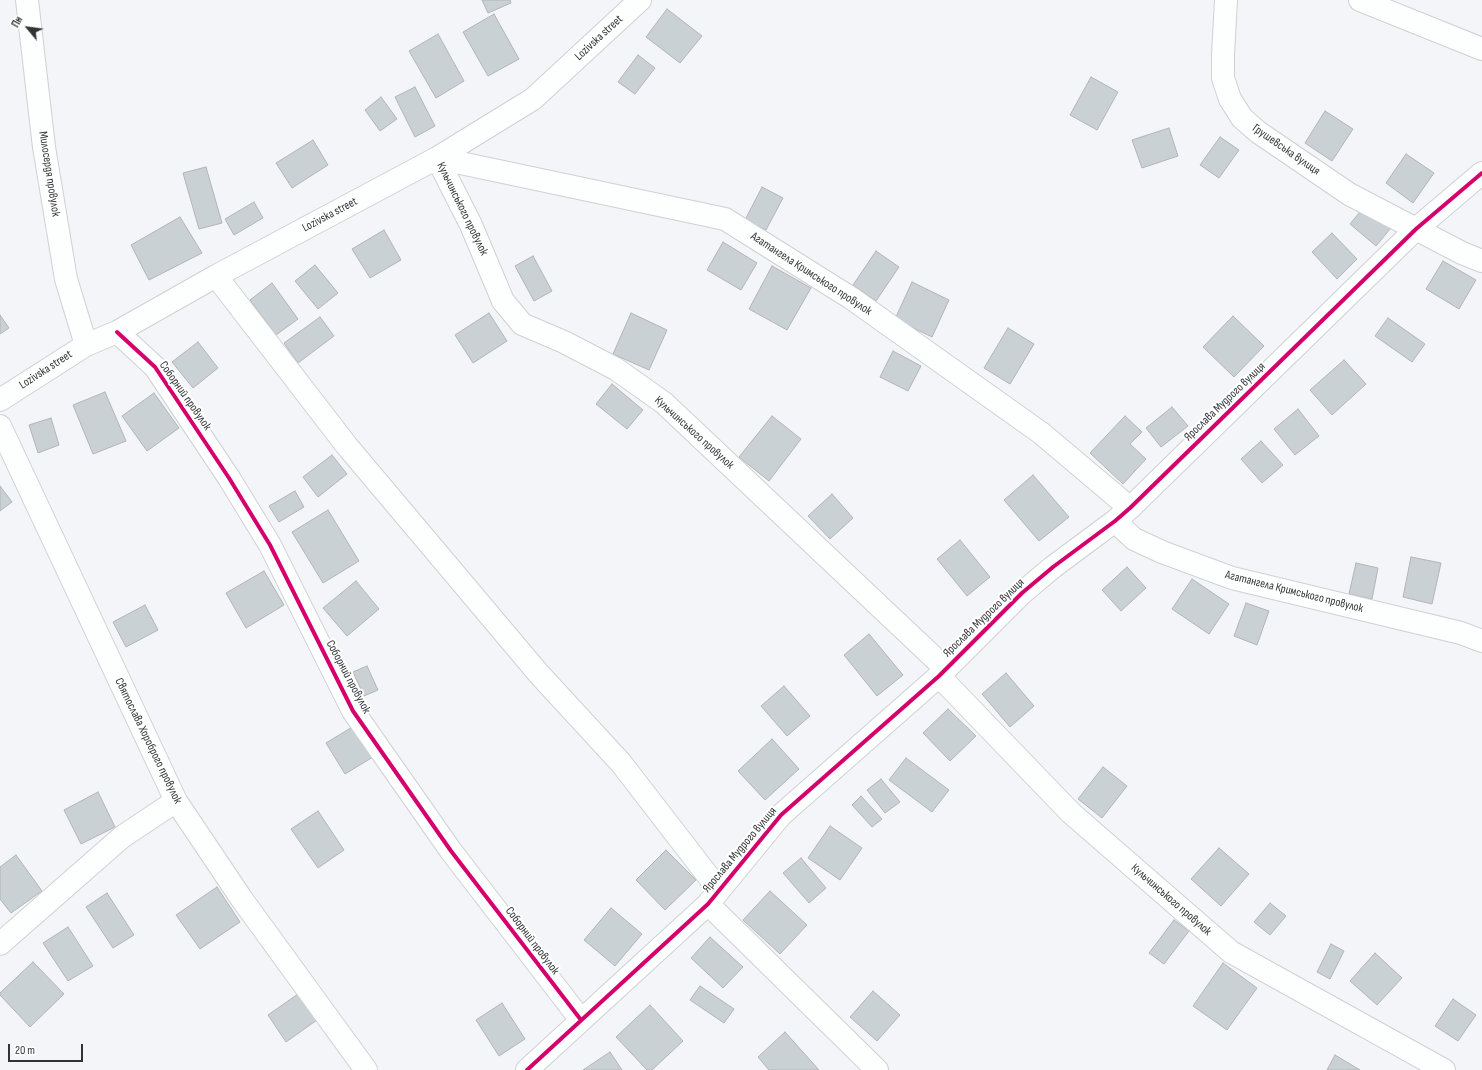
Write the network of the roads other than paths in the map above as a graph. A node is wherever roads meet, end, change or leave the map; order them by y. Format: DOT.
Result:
graph roads {
  1 [pos="27,0"];
  2 [pos="640,0"];
  3 [pos="1226,0"];
  4 [pos="1360,0"];
  5 [pos="1482,49"];
  6 [pos="437,158"];
  7 [pos="1482,173"];
  8 [pos="1416,230"];
  9 [pos="1482,261"];
  10 [pos="216,276"];
  11 [pos="117,332"];
  12 [pos="86,344"];
  13 [pos="0,400"];
  14 [pos="0,426"];
  15 [pos="1123,514"];
  16 [pos="1482,641"];
  17 [pos="942,673"];
  18 [pos="176,801"];
  19 [pos="713,897"];
  20 [pos="0,944"];
  21 [pos="581,1020"];
  22 [pos="366,1070"];
  23 [pos="527,1070"];
  24 [pos="877,1070"];
  25 [pos="1444,1070"];
  1 -- 12 [label="street, Милосердя провулок"];
  2 -- 6 [label="street, Lozivska street"];
  3 -- 8 [label="street, Грушевська вулиця"];
  4 -- 5 [label="street"];
  6 -- 10 [label="street, Lozivska street"];
  6 -- 15 [label="street, Агатангела Кримського провулок"];
  6 -- 17 [label="street, Кульчинського провулок"];
  7 -- 8 [label="street, Ярослава Мудрого вулиця"];
  8 -- 9 [label="street, Грушевська вулиця"];
  8 -- 15 [label="street, Ярослава Мудрого вулиця"];
  10 -- 11 [label="street, Lozivska street"];
  10 -- 19 [label="street"];
  11 -- 12 [label="street, Lozivska street"];
  11 -- 21 [label="street, Соборний провулок"];
  12 -- 13 [label="street, Lozivska street"];
  14 -- 18 [label="street, Святослава Хороброго провулок"];
  15 -- 16 [label="street, Агатангела Кримського провулок"];
  15 -- 17 [label="street, Ярослава Мудрого вулиця"];
  17 -- 19 [label="street, Ярослава Мудрого вулиця"];
  17 -- 25 [label="street, Кульчинського провулок"];
  18 -- 20 [label="street"];
  18 -- 22 [label="street, Святослава Хороброго провулок"];
  19 -- 21 [label="street, Ярослава Мудрого вулиця"];
  19 -- 24 [label="street"];
  21 -- 23 [label="street, Ярослава Мудрого вулиця"];
}
